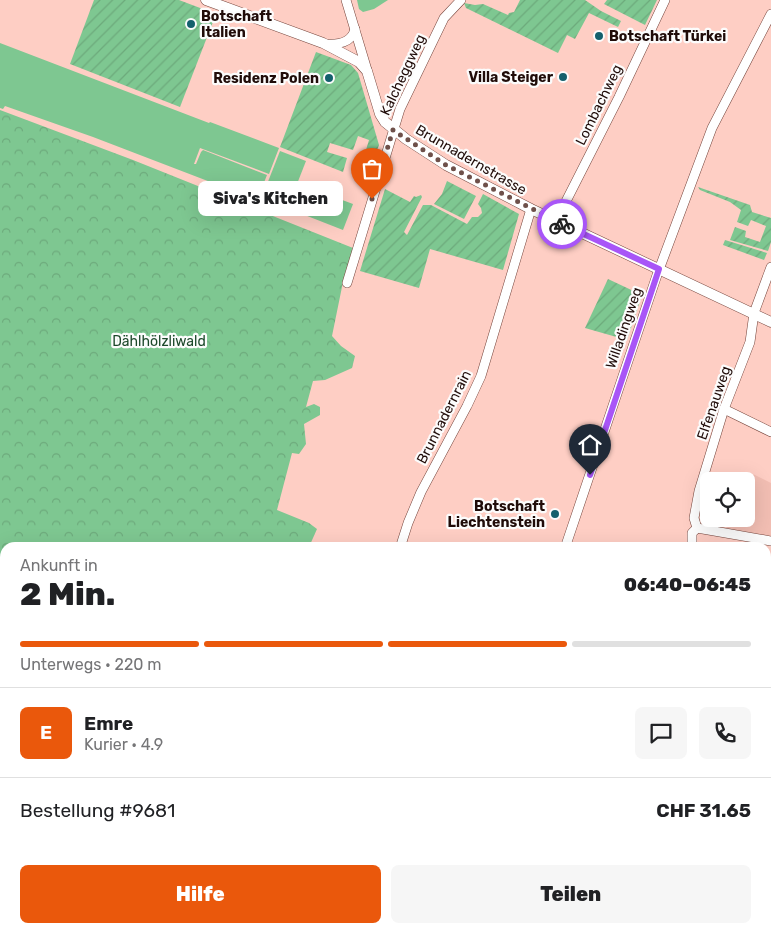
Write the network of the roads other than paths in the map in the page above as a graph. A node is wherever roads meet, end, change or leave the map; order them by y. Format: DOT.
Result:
graph roads {
  1 [pos="206,0"];
  2 [pos="346,0"];
  3 [pos="461,0"];
  4 [pos="665,0"];
  5 [pos="771,14"];
  6 [pos="355,30"];
  7 [pos="323,44"];
  8 [pos="367,70"];
  9 [pos="393,130"];
  10 [pos="531,210"];
  11 [pos="556,221"];
  12 [pos="771,267"];
  13 [pos="659,269"];
  14 [pos="347,283"];
  15 [pos="754,314"];
  16 [pos="771,322"];
  17 [pos="724,409"];
  18 [pos="771,432"];
  19 [pos="697,528"];
  20 [pos="771,541"];
  21 [pos="402,542"];
  22 [pos="567,542"];
  23 [pos="692,542"];
  1 -- 7 [label="street"];
  2 -- 6 [label="street, Brunnadernstrasse"];
  3 -- 9 [label="street, Kalcheggweg"];
  4 -- 11 [label="street, Lombachweg"];
  5 -- 13 [label="street, Willadingweg"];
  6 -- 7 [label="street"];
  6 -- 8 [label="street, Brunnadernstrasse"];
  7 -- 8 [label="street"];
  8 -- 9 [label="street, Brunnadernstrasse"];
  9 -- 10 [label="street, Brunnadernstrasse"];
  9 -- 14 [label="street, Kalcheggweg"];
  10 -- 11 [label="street, Brunnadernstrasse"];
  10 -- 21 [label="street, Brunnadernrain"];
  11 -- 13 [label="street, Brunnadernstrasse"];
  12 -- 15 [label="street, Elfenauweg"];
  13 -- 15 [label="street, Brunnadernstrasse"];
  13 -- 22 [label="street, Willadingweg"];
  15 -- 16 [label="street, Brunnadernstrasse"];
  15 -- 17 [label="street, Elfenauweg"];
  17 -- 18 [label="street"];
  17 -- 19 [label="street, Elfenauweg"];
  19 -- 20 [label="street"];
  19 -- 23 [label="street, Elfenauweg"];
}
